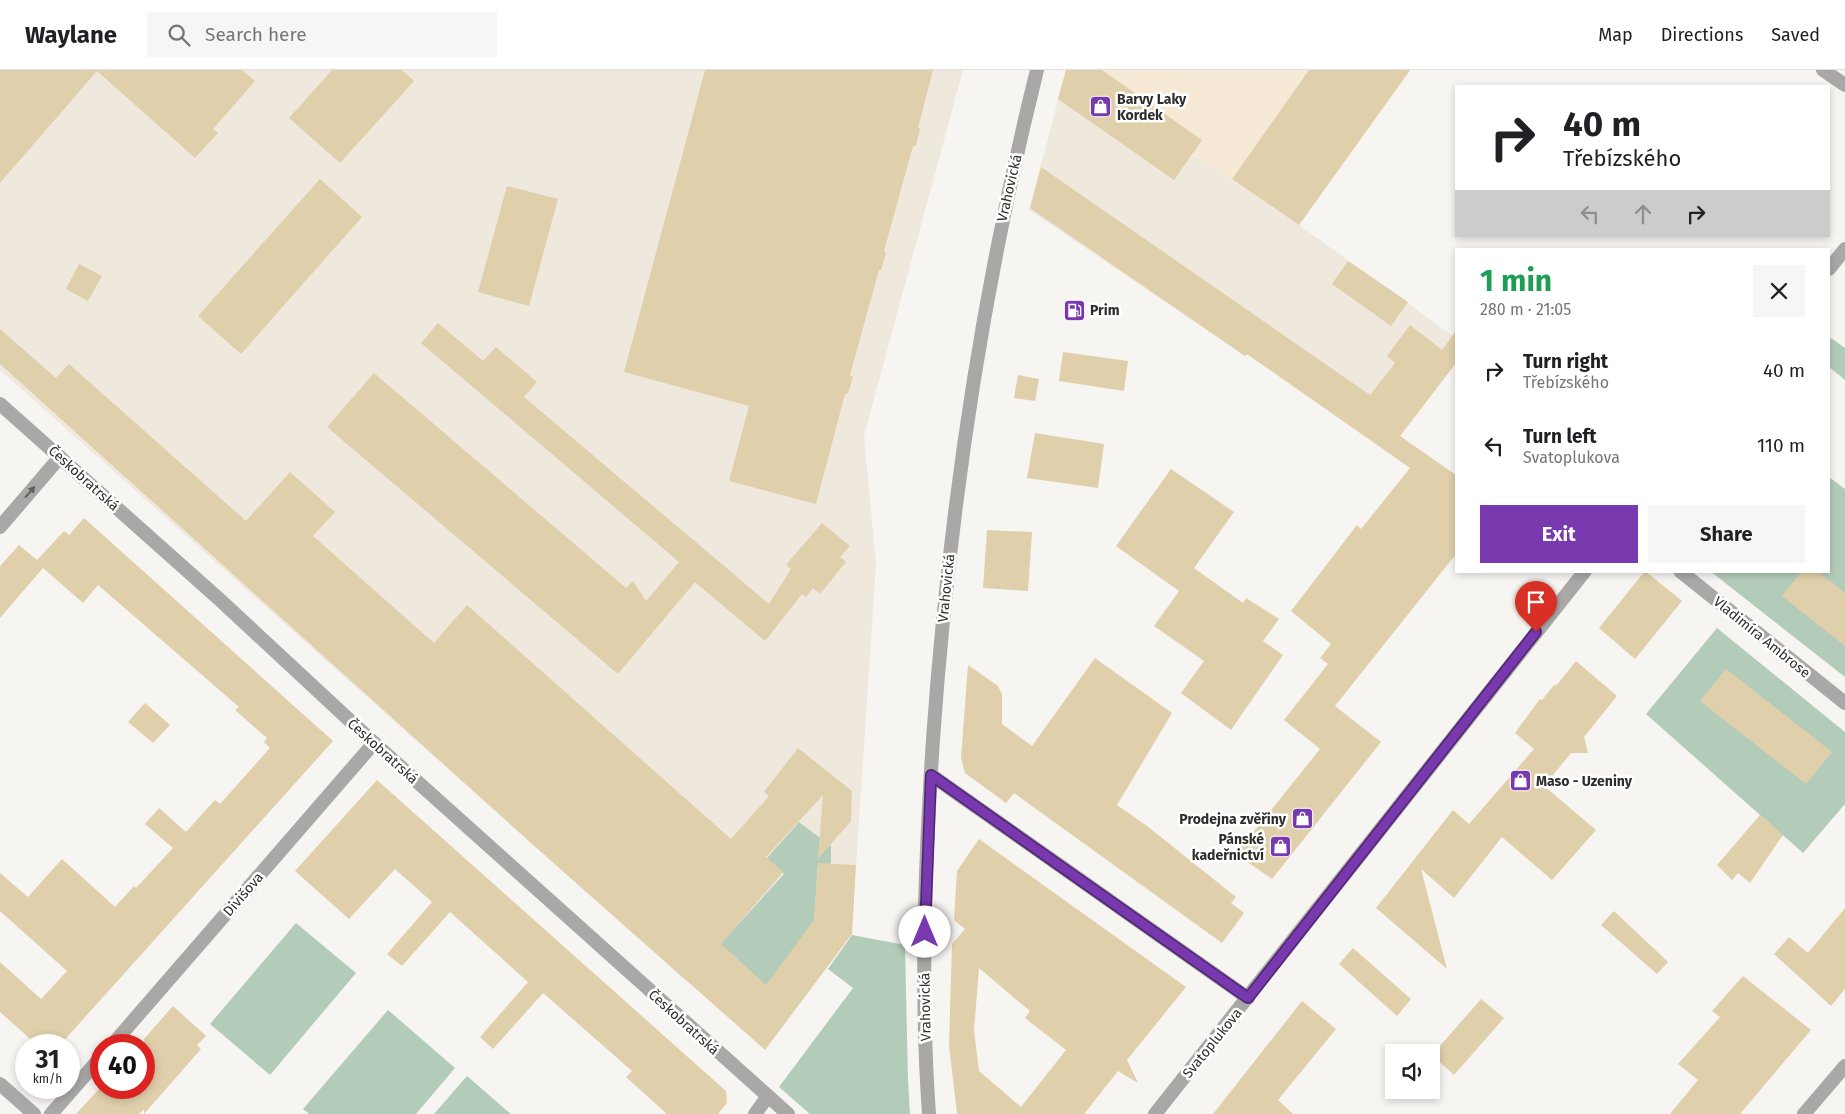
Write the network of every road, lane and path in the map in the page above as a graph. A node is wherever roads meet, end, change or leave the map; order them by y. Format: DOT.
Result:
graph roads {
  1 [pos="1037,70"];
  2 [pos="1823,70"];
  3 [pos="1845,85"];
  4 [pos="1845,249"];
  5 [pos="1830,268"];
  6 [pos="0,404"];
  7 [pos="60,457"];
  8 [pos="0,528"];
  9 [pos="1583,573"];
  10 [pos="1682,573"];
  11 [pos="1845,703"];
  12 [pos="374,743"];
  13 [pos="931,775"];
  14 [pos="1248,998"];
  15 [pos="122,1034"];
  16 [pos="1845,1066"];
  17 [pos="90,1070"];
  18 [pos="0,1084"];
  19 [pos="768,1096"];
  20 [pos="34,1114"];
  21 [pos="51,1114"];
  22 [pos="755,1114"];
  23 [pos="788,1114"];
  24 [pos="929,1114"];
  25 [pos="1155,1114"];
  26 [pos="1804,1114"];
  1 -- 13 [label="street, Vrahovická"];
  2 -- 3 [label="street"];
  4 -- 5 [label="street"];
  6 -- 7 [label="street, Českobratrská"];
  8 -- 7 [label="street, one-way"];
  7 -- 12 [label="street, Českobratrská"];
  9 -- 14 [label="street, Svatoplukova"];
  10 -- 11 [label="street, Vladimíra Ambrose"];
  12 -- 15 [label="street, Divišova"];
  12 -- 19 [label="street, Českobratrská"];
  13 -- 14 [label="street"];
  13 -- 24 [label="street, Vrahovická"];
  14 -- 25 [label="street, Svatoplukova"];
  16 -- 26 [label="street"];
  17 -- 21 [label="street"];
  18 -- 20 [label="street"];
  19 -- 22 [label="street"];
  19 -- 23 [label="street, Českobratrská"];
}
